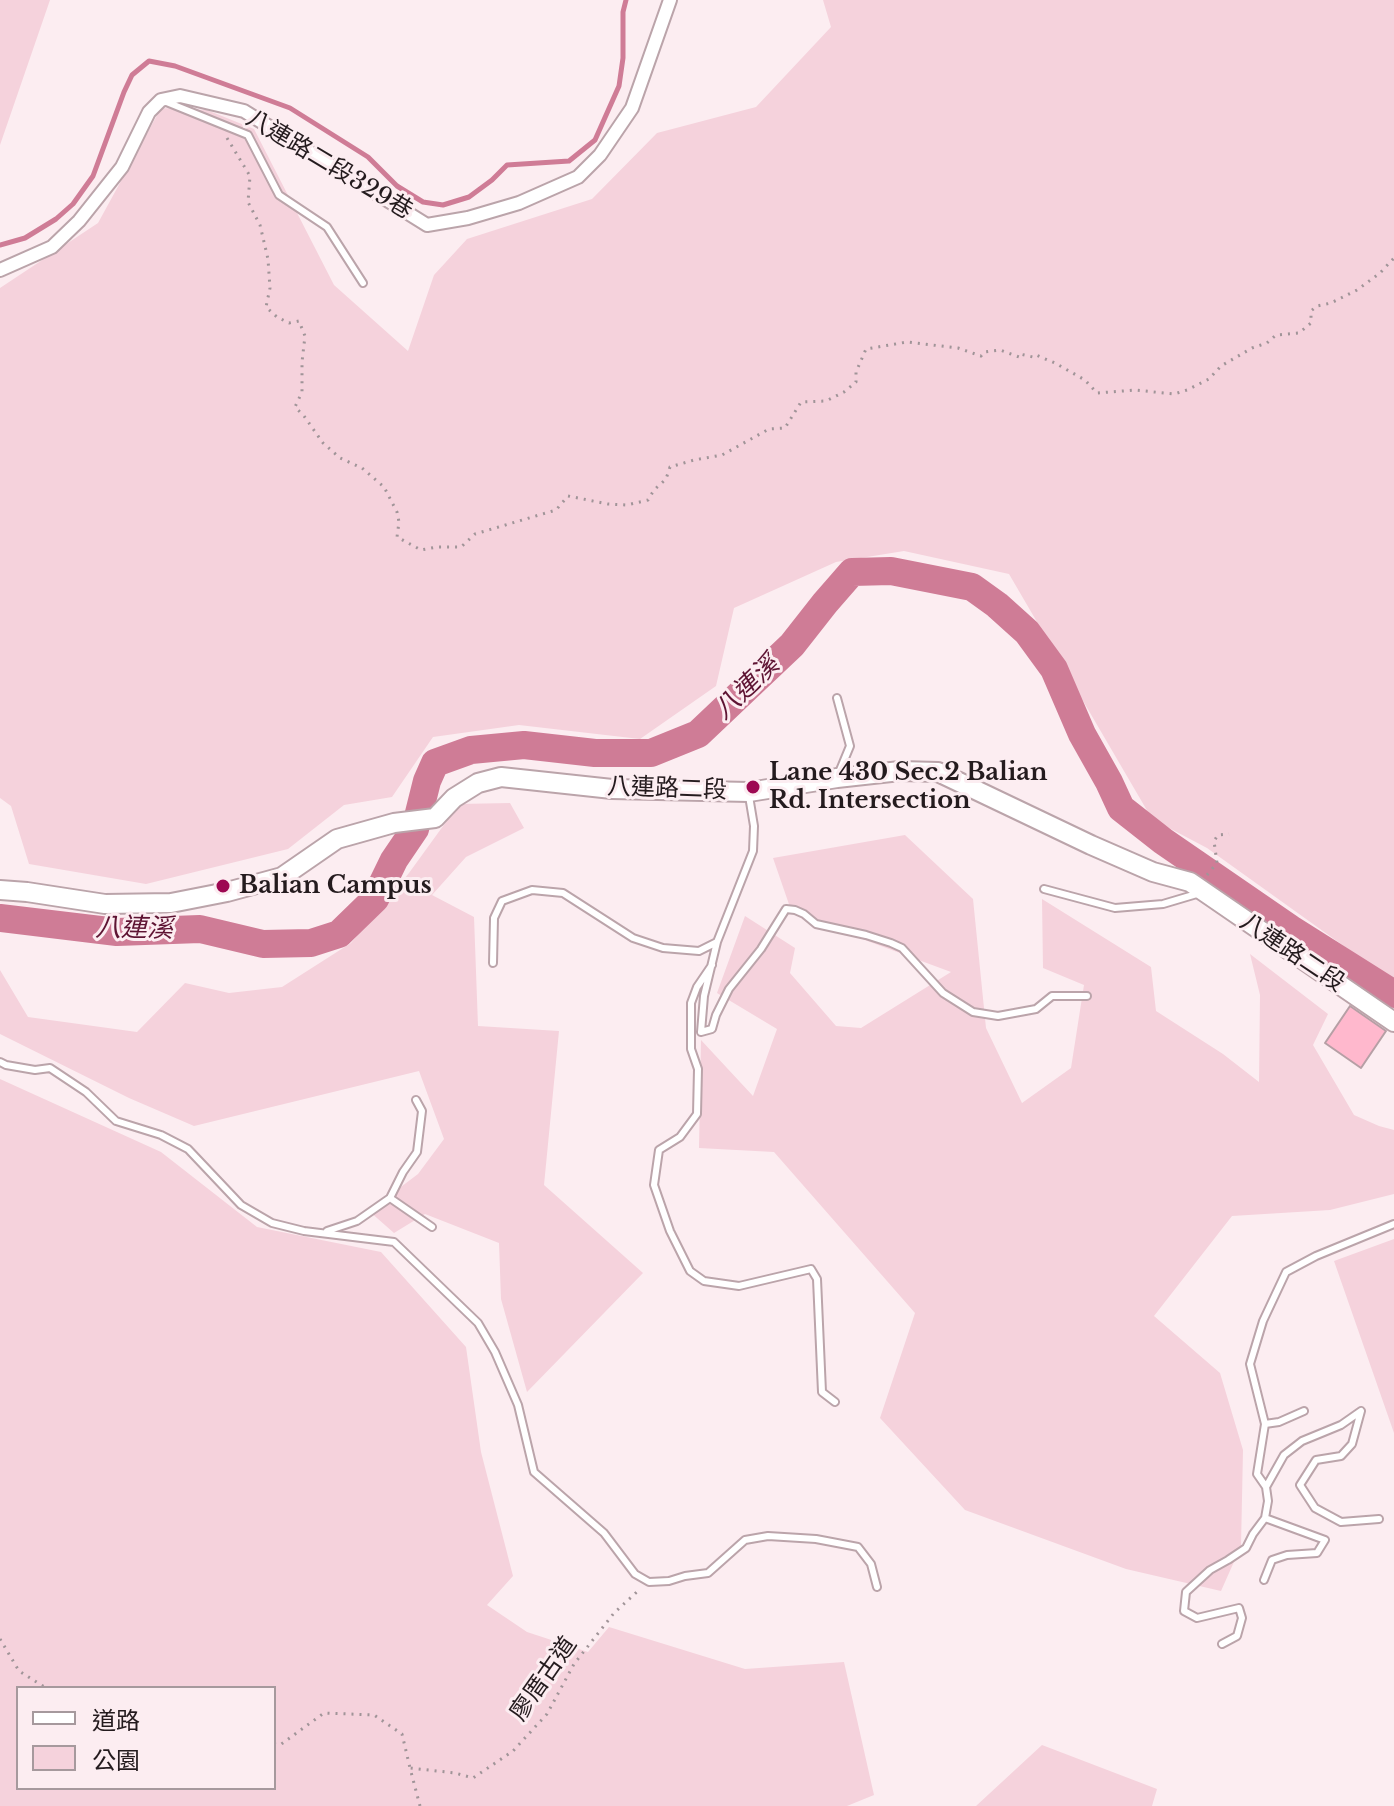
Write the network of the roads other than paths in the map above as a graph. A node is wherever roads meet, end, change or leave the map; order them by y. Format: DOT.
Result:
graph roads {
  1 [pos="670,0"];
  2 [pos="161,100"];
  3 [pos="0,270"];
  4 [pos="363,283"];
  5 [pos="837,698"];
  6 [pos="837,778"];
  7 [pos="749,792"];
  8 [pos="1203,886"];
  9 [pos="1044,889"];
  10 [pos="0,890"];
  11 [pos="717,942"];
  12 [pos="493,963"];
  13 [pos="712,965"];
  14 [pos="1087,996"];
  15 [pos="1394,1022"];
  16 [pos="0,1062"];
  17 [pos="416,1100"];
  18 [pos="390,1198"];
  19 [pos="1394,1224"];
  20 [pos="432,1227"];
  21 [pos="320,1232"];
  22 [pos="835,1402"];
  23 [pos="1304,1411"];
  24 [pos="1265,1424"];
  25 [pos="1266,1487"];
  26 [pos="1265,1518"];
  27 [pos="1379,1519"];
  28 [pos="1264,1580"];
  29 [pos="877,1587"];
  30 [pos="1222,1644"];
  1 -- 2 [label="street, 八連路二段329巷"];
  2 -- 3 [label="street"];
  2 -- 4 [label="lane"];
  5 -- 6 [label="lane"];
  6 -- 7 [label="street, 八連路二段"];
  6 -- 8 [label="street, 八連路二段"];
  7 -- 10 [label="street, 八連路二段"];
  7 -- 11 [label="lane"];
  8 -- 9 [label="lane"];
  8 -- 15 [label="street, 八連路二段"];
  11 -- 12 [label="lane"];
  11 -- 13 [label="lane"];
  13 -- 14 [label="lane"];
  13 -- 22 [label="lane"];
  16 -- 21 [label="lane"];
  17 -- 18 [label="lane"];
  18 -- 20 [label="lane"];
  18 -- 21 [label="lane"];
  19 -- 24 [label="lane"];
  21 -- 29 [label="lane"];
  23 -- 24 [label="lane"];
  24 -- 25 [label="lane"];
  25 -- 26 [label="lane"];
  25 -- 27 [label="lane"];
  26 -- 28 [label="lane"];
  26 -- 30 [label="lane"];
}
